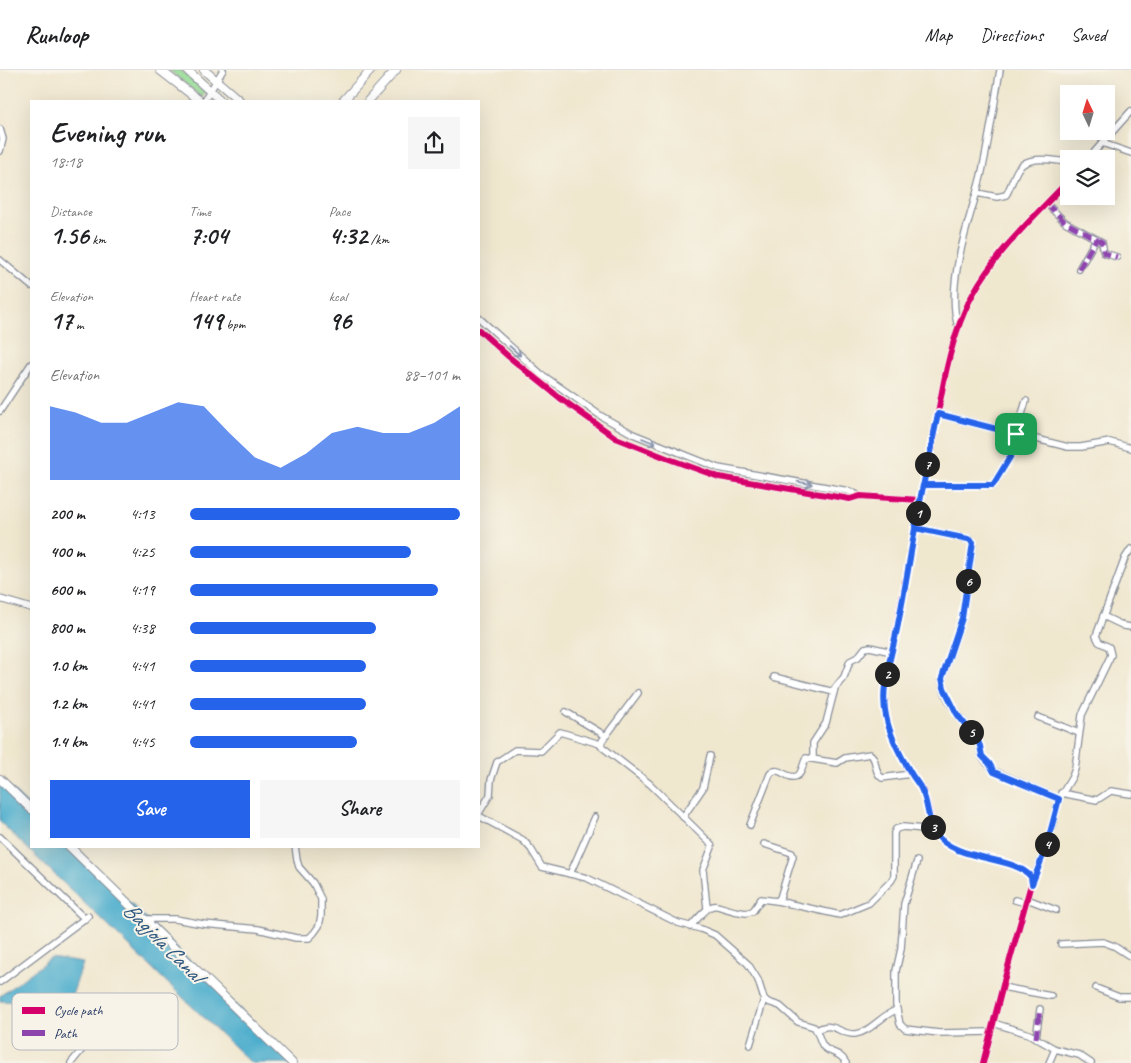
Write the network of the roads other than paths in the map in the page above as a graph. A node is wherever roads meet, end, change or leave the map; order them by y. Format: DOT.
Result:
graph roads {
  1 [pos="160,70"];
  2 [pos="187,70"];
  3 [pos="204,70"];
  4 [pos="223,70"];
  5 [pos="371,70"];
  6 [pos="396,70"];
  7 [pos="1000,70"];
  8 [pos="217,80"];
  9 [pos="210,91"];
  10 [pos="199,100"];
  11 [pos="205,100"];
  12 [pos="220,100"];
  13 [pos="239,100"];
  14 [pos="344,100"];
  15 [pos="369,100"];
  16 [pos="1131,111"];
  17 [pos="0,129"];
  18 [pos="1102,143"];
  19 [pos="1117,148"];
  20 [pos="1131,148"];
  21 [pos="1096,150"];
  22 [pos="0,151"];
  23 [pos="1131,153"];
  24 [pos="1060,161"];
  25 [pos="1060,190"];
  26 [pos="976,193"];
  27 [pos="1047,204"];
  28 [pos="1096,238"];
  29 [pos="1116,258"];
  30 [pos="0,260"];
  31 [pos="1079,269"];
  32 [pos="30,285"];
  33 [pos="480,319"];
  34 [pos="958,327"];
  35 [pos="480,331"];
  36 [pos="30,366"];
  37 [pos="1026,400"];
  38 [pos="0,411"];
  39 [pos="938,414"];
  40 [pos="1016,434"];
  41 [pos="1023,436"];
  42 [pos="1131,448"];
  43 [pos="923,485"];
  44 [pos="860,496"];
  45 [pos="920,500"];
  46 [pos="915,528"];
  47 [pos="1131,549"];
  48 [pos="0,599"];
  49 [pos="30,608"];
  50 [pos="1103,616"];
  51 [pos="1131,627"];
  52 [pos="892,652"];
  53 [pos="774,677"];
  54 [pos="834,692"];
  55 [pos="638,693"];
  56 [pos="566,712"];
  57 [pos="1038,717"];
  58 [pos="1079,733"];
  59 [pos="606,736"];
  60 [pos="600,744"];
  61 [pos="710,756"];
  62 [pos="813,759"];
  63 [pos="911,774"];
  64 [pos="0,779"];
  65 [pos="1131,794"];
  66 [pos="1060,796"];
  67 [pos="30,808"];
  68 [pos="480,813"];
  69 [pos="480,816"];
  70 [pos="595,817"];
  71 [pos="684,817"];
  72 [pos="750,825"];
  73 [pos="934,830"];
  74 [pos="0,837"];
  75 [pos="764,844"];
  76 [pos="71,848"];
  77 [pos="295,848"];
  78 [pos="917,861"];
  79 [pos="570,874"];
  80 [pos="1032,884"];
  81 [pos="1015,900"];
  82 [pos="777,901"];
  83 [pos="1027,901"];
  84 [pos="707,908"];
  85 [pos="1056,910"];
  86 [pos="144,919"];
  87 [pos="690,927"];
  88 [pos="1061,944"];
  89 [pos="1131,958"];
  90 [pos="0,982"];
  91 [pos="1002,987"];
  92 [pos="1096,988"];
  93 [pos="1051,996"];
  94 [pos="1131,997"];
  95 [pos="764,999"];
  96 [pos="1040,1009"];
  97 [pos="897,1010"];
  98 [pos="993,1023"];
  99 [pos="817,1030"];
  100 [pos="991,1032"];
  101 [pos="1036,1038"];
  102 [pos="750,1044"];
  103 [pos="1055,1049"];
  104 [pos="82,1050"];
  105 [pos="71,1063"];
  106 [pos="292,1063"];
  107 [pos="846,1063"];
  108 [pos="983,1063"];
  109 [pos="1049,1063"];
  110 [pos="1091,1063"];
  1 -- 10 [label="street"];
  2 -- 9 [label="street"];
  3 -- 8 [label="street"];
  4 -- 8 [label="street"];
  5 -- 14 [label="street"];
  6 -- 15 [label="street"];
  7 -- 26 [label="street"];
  8 -- 9 [label="street"];
  8 -- 13 [label="street"];
  9 -- 11 [label="street"];
  9 -- 12 [label="street"];
  16 -- 18 [label="street"];
  17 -- 22 [label="street"];
  18 -- 19 [label="street"];
  18 -- 21 [label="street"];
  19 -- 20 [label="street"];
  19 -- 23 [label="street"];
  24 -- 26 [label="street"];
  25 -- 27 [label="street"];
  26 -- 34 [label="street"];
  27 -- 28 [label="street"];
  27 -- 34 [label="street"];
  28 -- 29 [label="street"];
  28 -- 31 [label="street"];
  30 -- 32 [label="street"];
  33 -- 44 [label="street, one-way"];
  34 -- 39 [label="street"];
  35 -- 44 [label="street"];
  36 -- 38 [label="street"];
  37 -- 40 [label="street"];
  39 -- 40 [label="street"];
  39 -- 43 [label="street"];
  40 -- 41 [label="street"];
  41 -- 42 [label="street"];
  41 -- 43 [label="street"];
  43 -- 45 [label="street"];
  44 -- 45 [label="street"];
  45 -- 46 [label="street"];
  46 -- 52 [label="street"];
  46 -- 66 [label="street"];
  47 -- 50 [label="street"];
  48 -- 49 [label="street"];
  50 -- 51 [label="street"];
  50 -- 58 [label="street"];
  52 -- 54 [label="street"];
  52 -- 63 [label="street"];
  53 -- 54 [label="street"];
  54 -- 62 [label="street"];
  55 -- 59 [label="street"];
  56 -- 59 [label="street"];
  57 -- 58 [label="street"];
  58 -- 66 [label="street"];
  59 -- 60 [label="street"];
  60 -- 68 [label="street"];
  60 -- 71 [label="street"];
  61 -- 71 [label="street"];
  62 -- 63 [label="street"];
  62 -- 72 [label="street"];
  63 -- 73 [label="street"];
  64 -- 67 [label="street"];
  65 -- 66 [label="street"];
  66 -- 80 [label="street"];
  69 -- 79 [label="street"];
  70 -- 79 [label="street"];
  71 -- 84 [label="street"];
  73 -- 80 [label="street"];
  73 -- 82 [label="street"];
  74 -- 90 [label="street"];
  75 -- 82 [label="street"];
  76 -- 86 [label="street"];
  77 -- 86 [label="street"];
  78 -- 97 [label="street"];
  79 -- 87 [label="street"];
  80 -- 83 [label="street"];
  81 -- 83 [label="street"];
  82 -- 84 [label="street"];
  83 -- 85 [label="street"];
  83 -- 91 [label="street"];
  84 -- 87 [label="street"];
  86 -- 106 [label="street"];
  87 -- 95 [label="street"];
  88 -- 89 [label="street"];
  91 -- 93 [label="street"];
  91 -- 98 [label="street"];
  92 -- 94 [label="street"];
  95 -- 99 [label="street"];
  95 -- 102 [label="street"];
  96 -- 101 [label="street"];
  97 -- 99 [label="street"];
  97 -- 100 [label="street"];
  98 -- 100 [label="street"];
  98 -- 101 [label="street"];
  99 -- 107 [label="street"];
  100 -- 108 [label="street"];
  101 -- 103 [label="street"];
  103 -- 109 [label="street"];
  103 -- 110 [label="street"];
  104 -- 105 [label="street"];
}
